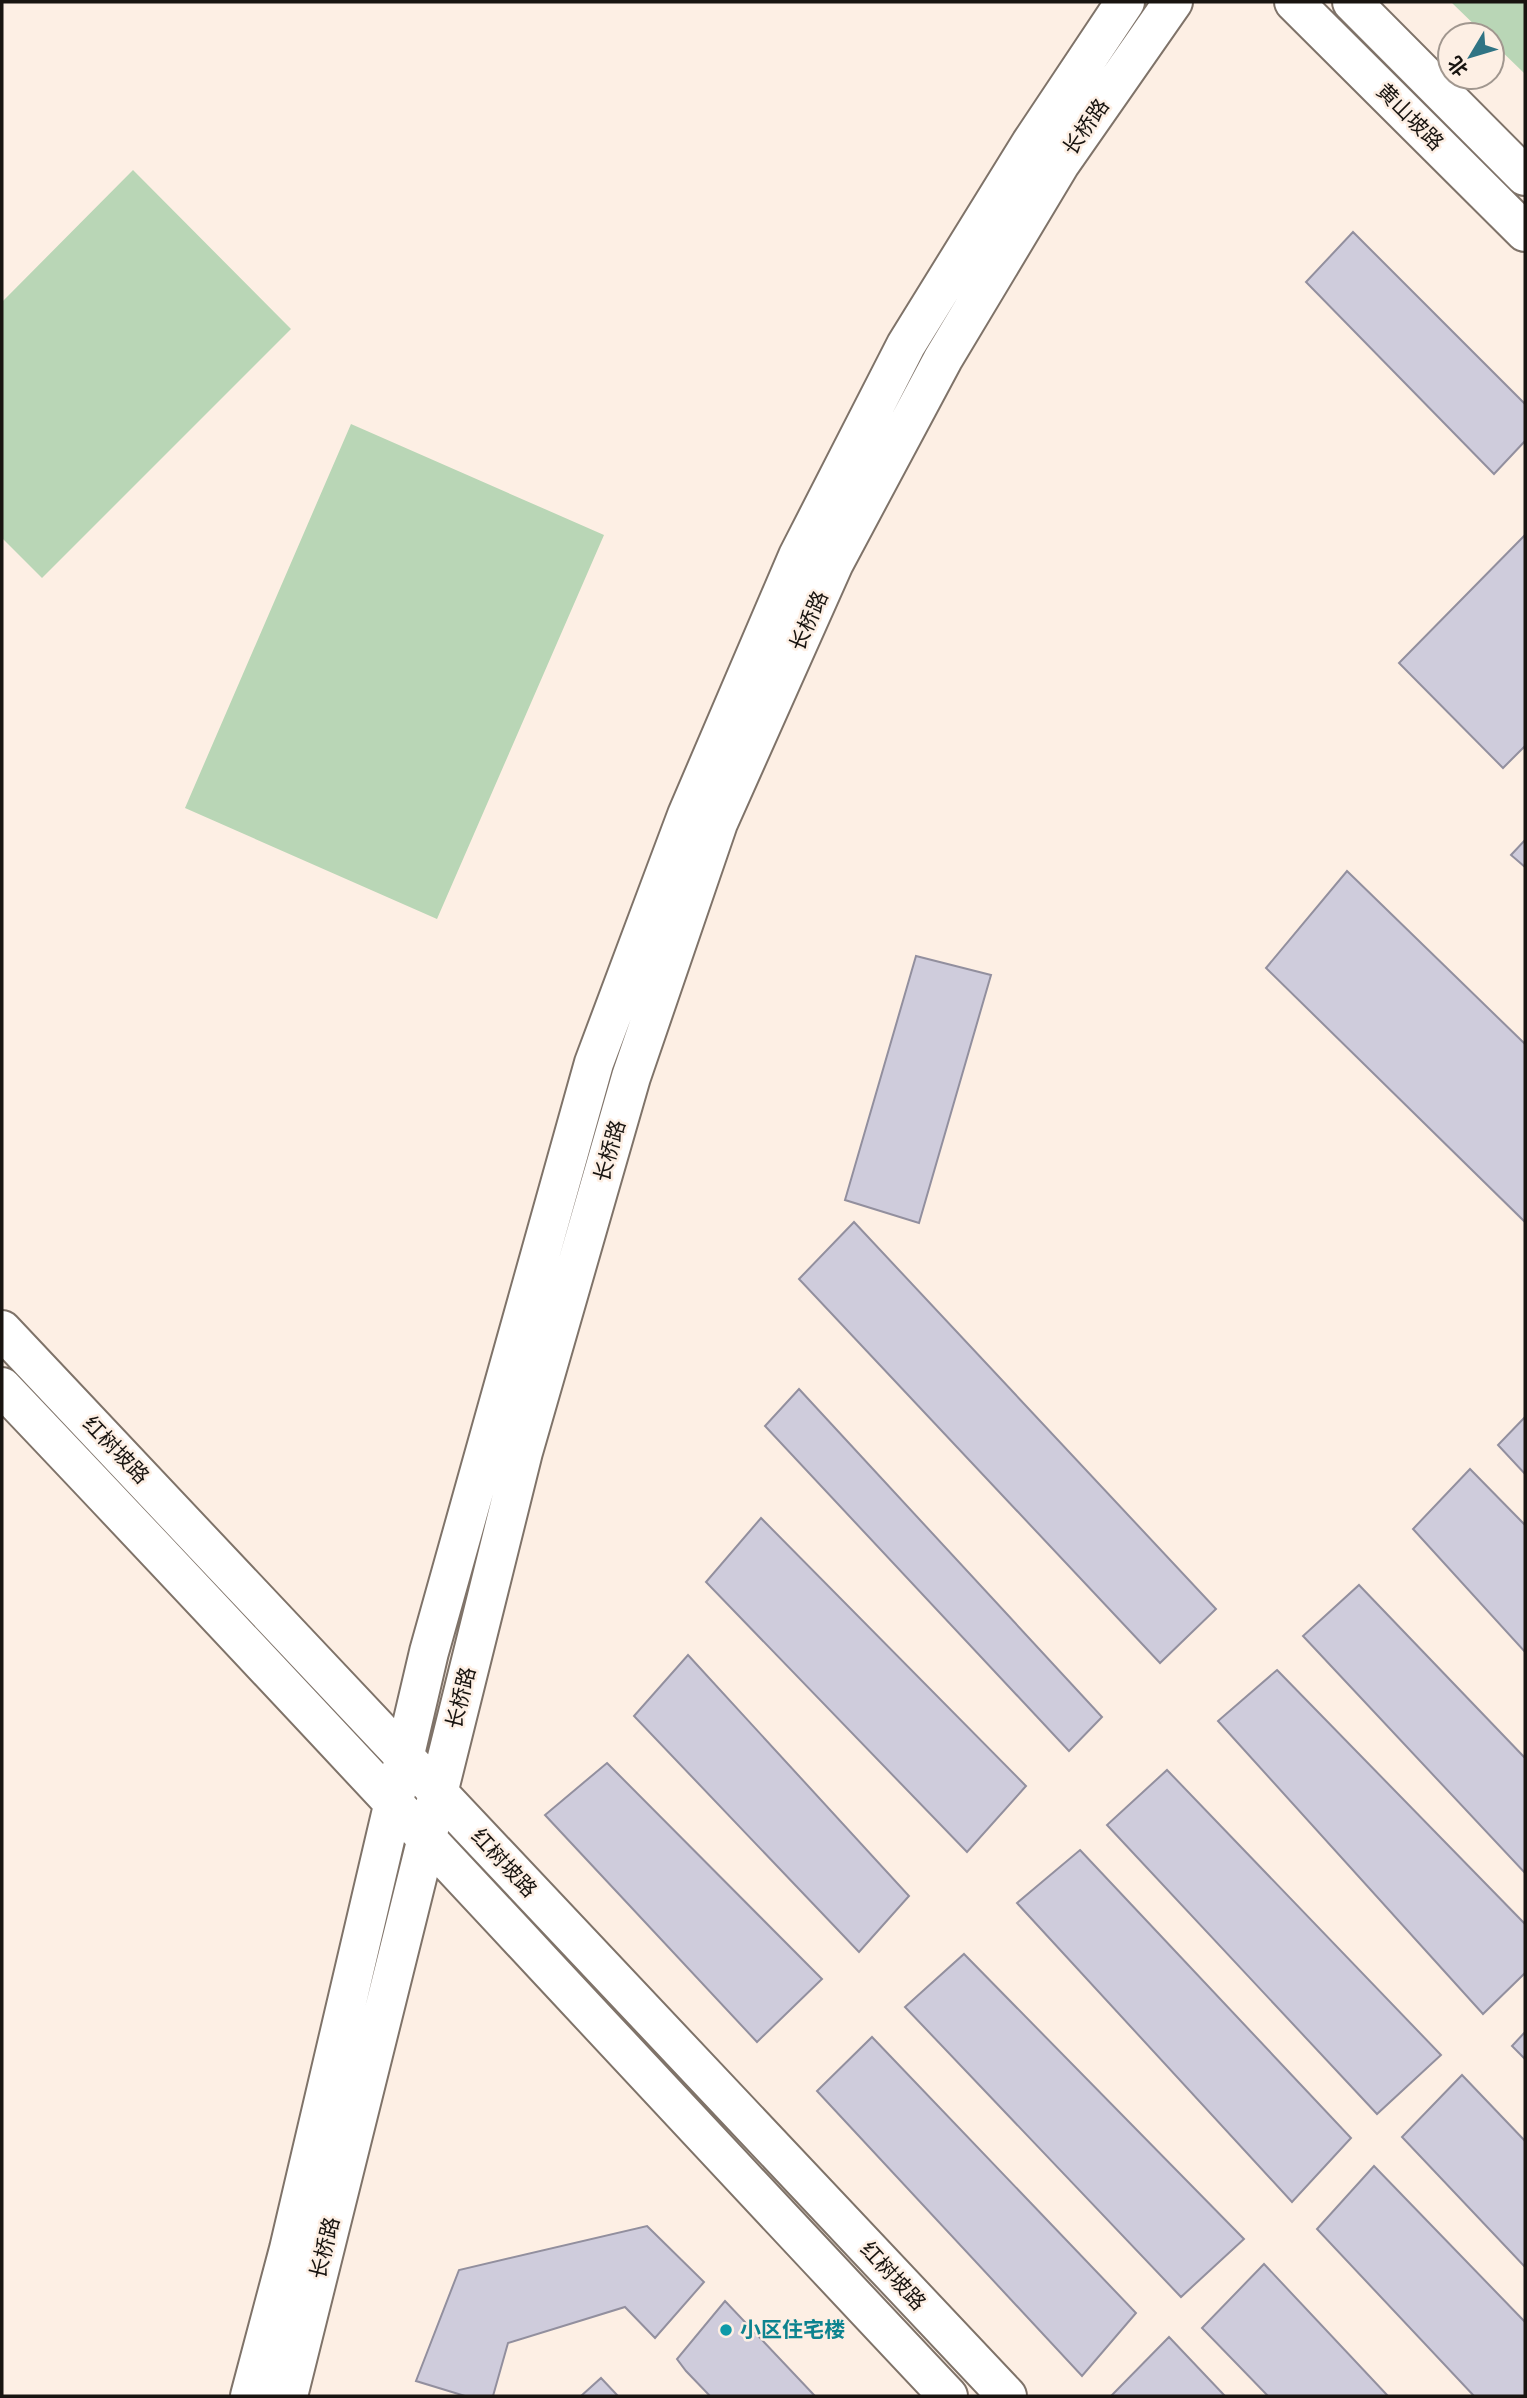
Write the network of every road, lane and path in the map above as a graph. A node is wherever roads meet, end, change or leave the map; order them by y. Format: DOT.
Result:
graph roads {
  1 [pos="1125,2"];
  2 [pos="1173,2"];
  3 [pos="1294,2"];
  4 [pos="1352,2"];
  5 [pos="1525,176"];
  6 [pos="1525,232"];
  7 [pos="2,1330"];
  8 [pos="2,1387"];
  9 [pos="404,1755"];
  10 [pos="438,1791"];
  11 [pos="392,1802"];
  12 [pos="426,1838"];
  13 [pos="250,2396"];
  14 [pos="288,2396"];
  15 [pos="948,2396"];
  16 [pos="1007,2396"];
  1 -- 9 [label="main road, 长桥路"];
  2 -- 10 [label="main road, 长桥路"];
  3 -- 6 [label="main road, 黄山坡路"];
  4 -- 5 [label="main road, 黄山坡路"];
  7 -- 9 [label="main road, 红树坡路"];
  8 -- 11 [label="main road, 红树坡路"];
  9 -- 10 [label="main road, 红树坡路"];
  9 -- 11 [label="main road, 长桥路"];
  10 -- 12 [label="main road, 长桥路"];
  10 -- 16 [label="main road, 红树坡路"];
  11 -- 12 [label="main road, 红树坡路"];
  11 -- 13 [label="main road, 长桥路"];
  12 -- 14 [label="main road, 长桥路"];
  12 -- 15 [label="main road, 红树坡路"];
}
